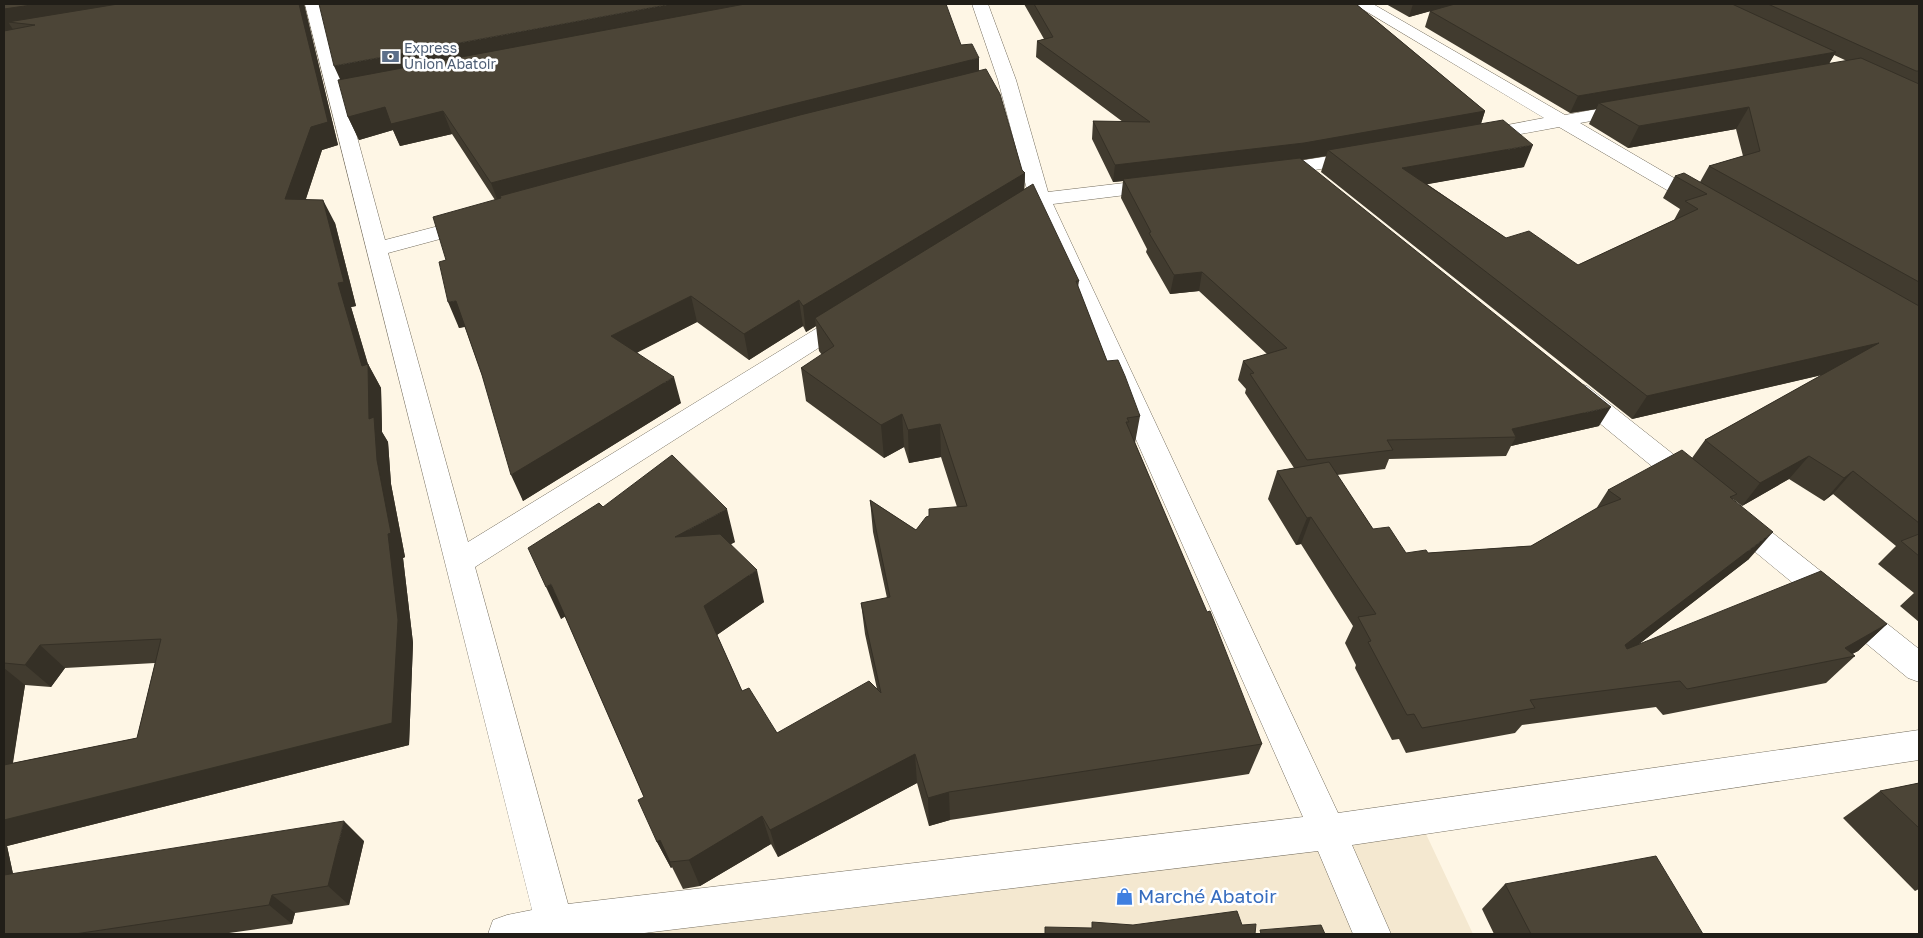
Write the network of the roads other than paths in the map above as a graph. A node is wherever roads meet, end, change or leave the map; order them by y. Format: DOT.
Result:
graph roads {
  1 [pos="313,4"];
  2 [pos="980,4"];
  3 [pos="1362,4"];
  4 [pos="1648,106"];
  5 [pos="1560,121"];
  6 [pos="1454,141"];
  7 [pos="1377,154"];
  8 [pos="1300,168"];
  9 [pos="1255,173"];
  10 [pos="1176,183"];
  11 [pos="1323,187"];
  12 [pos="1040,199"];
  13 [pos="1723,214"];
  14 [pos="492,218"];
  15 [pos="990,230"];
  16 [pos="378,249"];
  17 [pos="872,304"];
  18 [pos="1555,374"];
  19 [pos="460,562"];
  20 [pos="1919,668"];
  21 [pos="1919,745"];
  22 [pos="1328,832"];
  23 [pos="555,925"];
  24 [pos="507,934"];
  25 [pos="1372,934"];
  1 -- 16 [label="street"];
  2 -- 12 [label="street"];
  3 -- 5 [label="street"];
  4 -- 5 [label="street"];
  5 -- 6 [label="street"];
  5 -- 13 [label="street"];
  7 -- 8 [label="street"];
  8 -- 9 [label="street"];
  8 -- 11 [label="street"];
  10 -- 12 [label="street"];
  12 -- 15 [label="street"];
  12 -- 22 [label="street"];
  14 -- 16 [label="street"];
  16 -- 19 [label="street"];
  17 -- 19 [label="street"];
  18 -- 20 [label="street"];
  19 -- 23 [label="street"];
  21 -- 22 [label="street"];
  22 -- 23 [label="street"];
  22 -- 25 [label="street"];
  23 -- 24 [label="street"];
}
